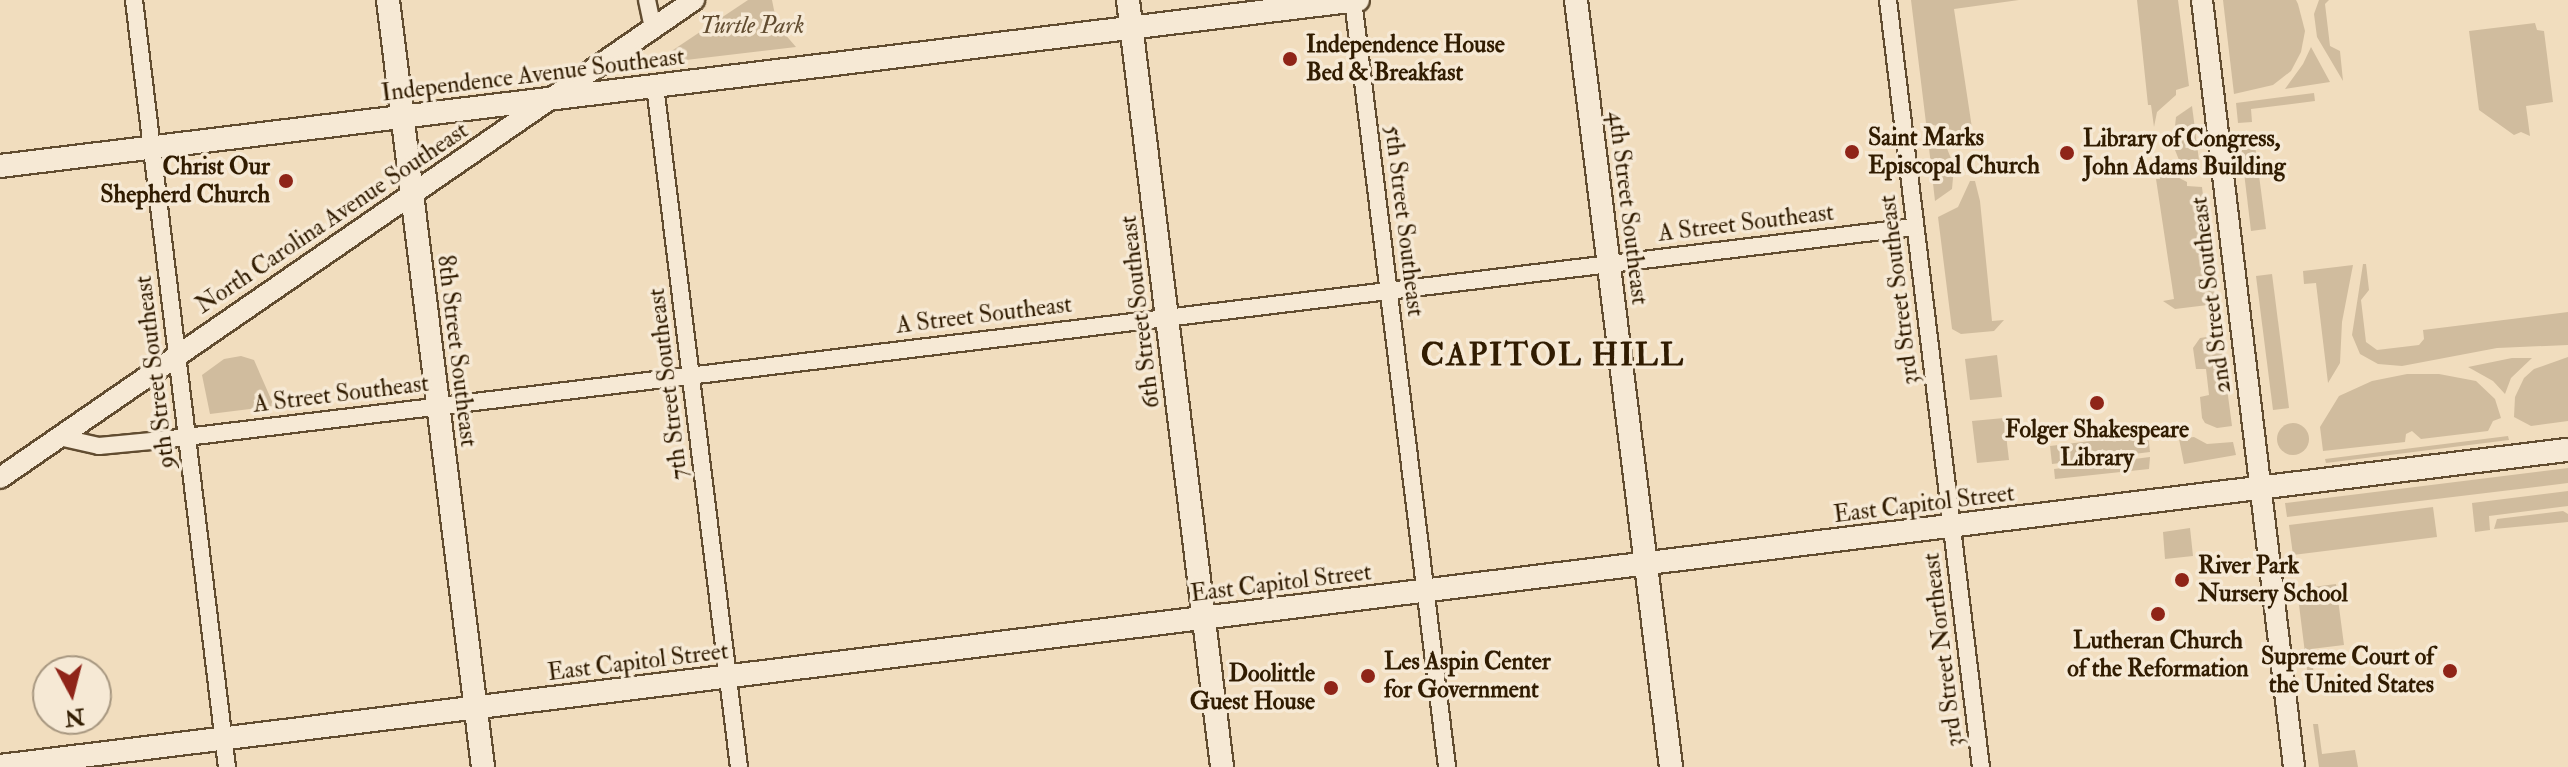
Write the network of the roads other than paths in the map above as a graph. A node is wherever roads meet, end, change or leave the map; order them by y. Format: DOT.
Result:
graph roads {
  1 [pos="134,0"];
  2 [pos="388,0"];
  3 [pos="647,0"];
  4 [pos="694,0"];
  5 [pos="1128,0"];
  6 [pos="1355,0"];
  7 [pos="1576,0"];
  8 [pos="1888,0"];
  9 [pos="2202,0"];
  10 [pos="653,28"];
  11 [pos="1132,28"];
  12 [pos="655,86"];
  13 [pos="552,98"];
  14 [pos="402,118"];
  15 [pos="152,148"];
  16 [pos="0,166"];
  17 [pos="412,195"];
  18 [pos="1915,227"];
  19 [pos="1608,263"];
  20 [pos="1388,290"];
  21 [pos="1167,317"];
  22 [pos="177,356"];
  23 [pos="691,376"];
  24 [pos="438,406"];
  25 [pos="187,436"];
  26 [pos="59,437"];
  27 [pos="2568,450"];
  28 [pos="0,478"];
  29 [pos="2260,488"];
  30 [pos="1952,527"];
  31 [pos="1646,565"];
  32 [pos="1425,591"];
  33 [pos="1204,619"];
  34 [pos="728,676"];
  35 [pos="475,707"];
  36 [pos="224,738"];
  37 [pos="0,766"];
  38 [pos="227,767"];
  39 [pos="483,767"];
  40 [pos="739,767"];
  41 [pos="1222,767"];
  42 [pos="1447,767"];
  43 [pos="1671,767"];
  44 [pos="1981,767"];
  45 [pos="2294,767"];
  1 -- 15 [label="street, 9th Street Southeast"];
  2 -- 14 [label="main road, 8th Street Southeast"];
  3 -- 10 [label="street"];
  4 -- 10 [label="street, North Carolina Avenue Southeast"];
  5 -- 11 [label="main road, 6th Street Southeast"];
  6 -- 11 [label="main road, Independence Avenue Southeast"];
  6 -- 20 [label="street, 5th Street Southeast"];
  7 -- 19 [label="main road, 4th Street Southeast"];
  8 -- 18 [label="street, 3rd Street Southeast"];
  9 -- 29 [label="street, 2nd Street Southeast"];
  10 -- 13 [label="street, North Carolina Avenue Southeast"];
  11 -- 12 [label="main road, Independence Avenue Southeast"];
  11 -- 21 [label="main road, 6th Street Southeast"];
  12 -- 13 [label="main road, Independence Avenue Southeast"];
  12 -- 23 [label="street, 7th Street Southeast"];
  13 -- 14 [label="main road, Independence Avenue Southeast"];
  13 -- 17 [label="street, North Carolina Avenue Southeast"];
  14 -- 15 [label="main road, Independence Avenue Southeast"];
  14 -- 17 [label="main road, 8th Street Southeast"];
  15 -- 16 [label="main road, Independence Avenue Southeast"];
  15 -- 22 [label="street, 9th Street Southeast"];
  17 -- 22 [label="street, North Carolina Avenue Southeast"];
  17 -- 24 [label="main road, 8th Street Southeast"];
  18 -- 19 [label="street, A Street Southeast"];
  18 -- 30 [label="street, 3rd Street Southeast"];
  19 -- 20 [label="street, A Street Southeast"];
  19 -- 31 [label="main road, 4th Street Southeast"];
  20 -- 21 [label="street, A Street Southeast"];
  20 -- 32 [label="street, 5th Street Southeast"];
  21 -- 23 [label="street, A Street Southeast"];
  21 -- 33 [label="main road, 6th Street Southeast"];
  22 -- 25 [label="street, 9th Street Southeast"];
  22 -- 26 [label="street, North Carolina Avenue Southeast"];
  23 -- 24 [label="street, A Street Southeast"];
  23 -- 34 [label="street, 7th Street Southeast"];
  24 -- 25 [label="street, A Street Southeast"];
  24 -- 35 [label="main road, 8th Street Southeast"];
  25 -- 26 [label="street, A Street Southeast"];
  25 -- 36 [label="street, 9th Street Southeast"];
  26 -- 28 [label="street, North Carolina Avenue Southeast"];
  27 -- 29 [label="main road, East Capitol Street"];
  29 -- 30 [label="main road, East Capitol Street"];
  29 -- 45 [label="street, 2nd Street Southeast"];
  30 -- 31 [label="main road, East Capitol Street"];
  30 -- 44 [label="street, 3rd Street Northeast"];
  31 -- 32 [label="main road, East Capitol Street"];
  31 -- 43 [label="main road, 4th Street Southeast"];
  32 -- 33 [label="main road, East Capitol Street"];
  32 -- 42 [label="street, 5th Street Southeast"];
  33 -- 34 [label="main road, East Capitol Street"];
  33 -- 41 [label="main road, 6th Street Southeast"];
  34 -- 35 [label="main road, East Capitol Street"];
  34 -- 40 [label="street, 7th Street Southeast"];
  35 -- 36 [label="main road, East Capitol Street"];
  35 -- 39 [label="main road, 8th Street Southeast"];
  36 -- 37 [label="main road, East Capitol Street"];
  36 -- 38 [label="street, 9th Street Southeast"];
}
